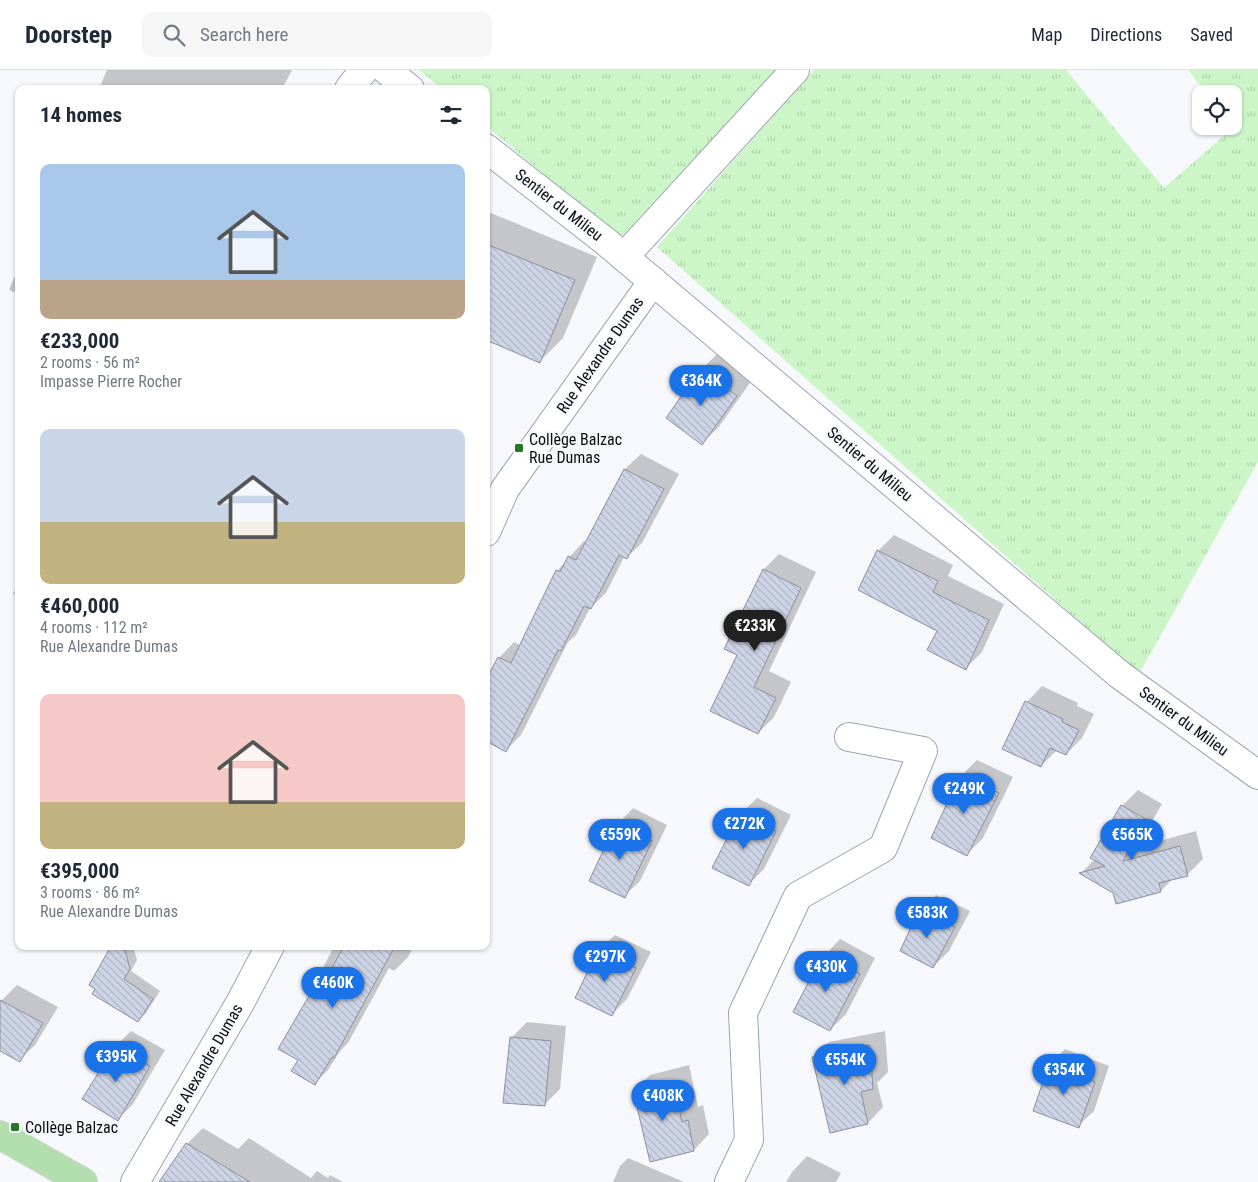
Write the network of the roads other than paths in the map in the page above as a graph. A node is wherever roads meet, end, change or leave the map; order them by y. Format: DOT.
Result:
graph roads {
  1 [pos="364,70"];
  2 [pos="386,70"];
  3 [pos="794,70"];
  4 [pos="352,85"];
  5 [pos="405,85"];
  6 [pos="490,151"];
  7 [pos="624,257"];
  8 [pos="653,281"];
  9 [pos="490,523"];
  10 [pos="848,737"];
  11 [pos="1258,775"];
  12 [pos="268,950"];
  13 [pos="0,1135"];
  14 [pos="83,1182"];
  15 [pos="135,1182"];
  16 [pos="728,1182"];
  1 -- 4 [label="street"];
  2 -- 5 [label="street"];
  3 -- 7 [label="street"];
  6 -- 7 [label="street, Sentier du Milieu"];
  7 -- 8 [label="street, Sentier du Milieu"];
  8 -- 9 [label="street, Rue Alexandre Dumas"];
  8 -- 11 [label="street, Sentier du Milieu"];
  10 -- 16 [label="street"];
  12 -- 15 [label="street, Rue Alexandre Dumas"];
  13 -- 14 [label="main road"];
}
